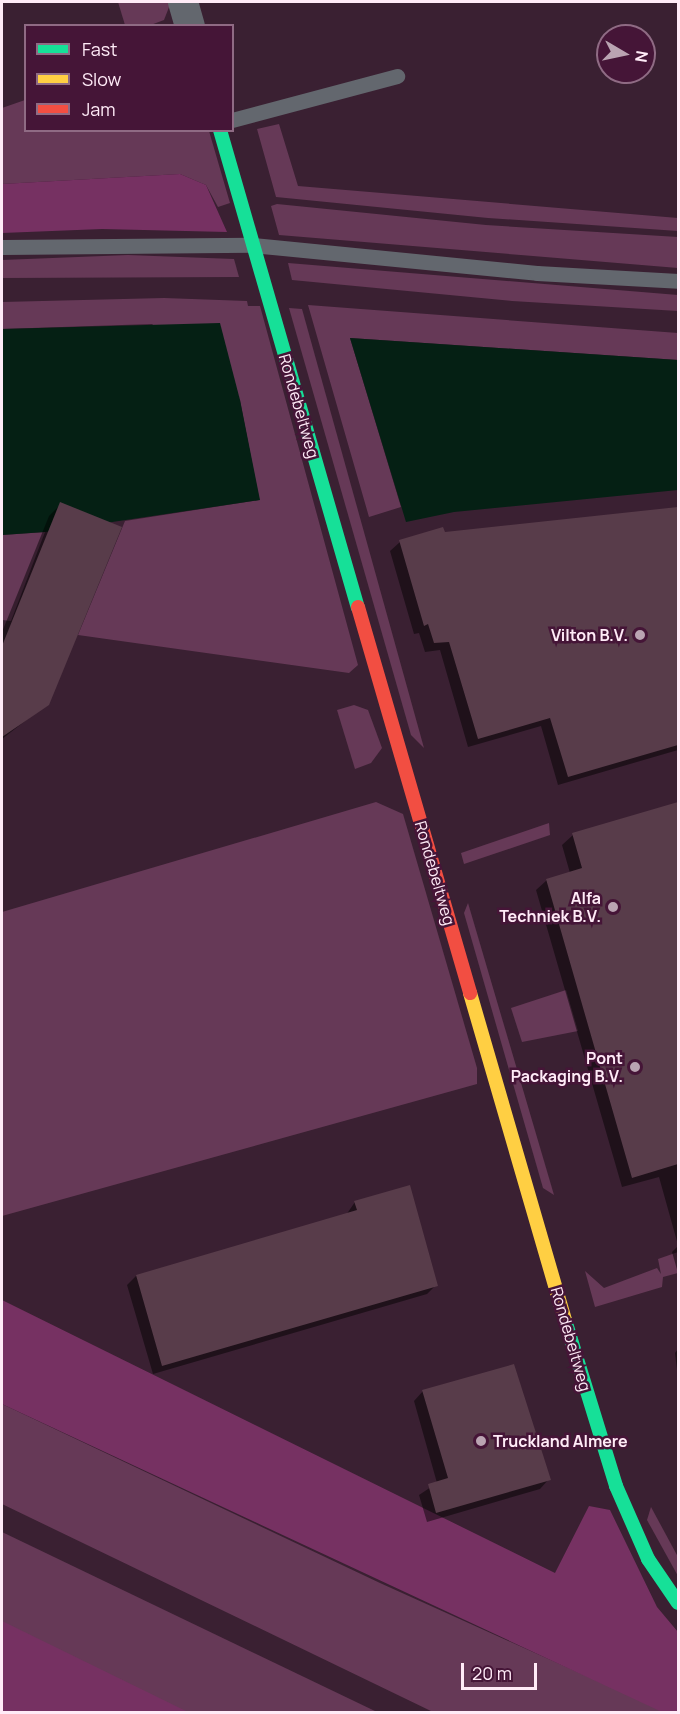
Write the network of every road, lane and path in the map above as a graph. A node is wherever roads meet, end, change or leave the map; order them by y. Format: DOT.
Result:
graph roads {
  1 [pos="183,2"];
  2 [pos="189,24"];
  3 [pos="398,76"];
  4 [pos="234,119"];
  5 [pos="221,132"];
  6 [pos="252,245"];
  7 [pos="2,247"];
  8 [pos="678,281"];
  9 [pos="678,1602"];
  1 -- 2 [label="street"];
  3 -- 4 [label="lane"];
  5 -- 6 [label="street, Rondebeltweg"];
  6 -- 7 [label="lane"];
  6 -- 8 [label="lane"];
  6 -- 9 [label="street, Rondebeltweg"];
}
